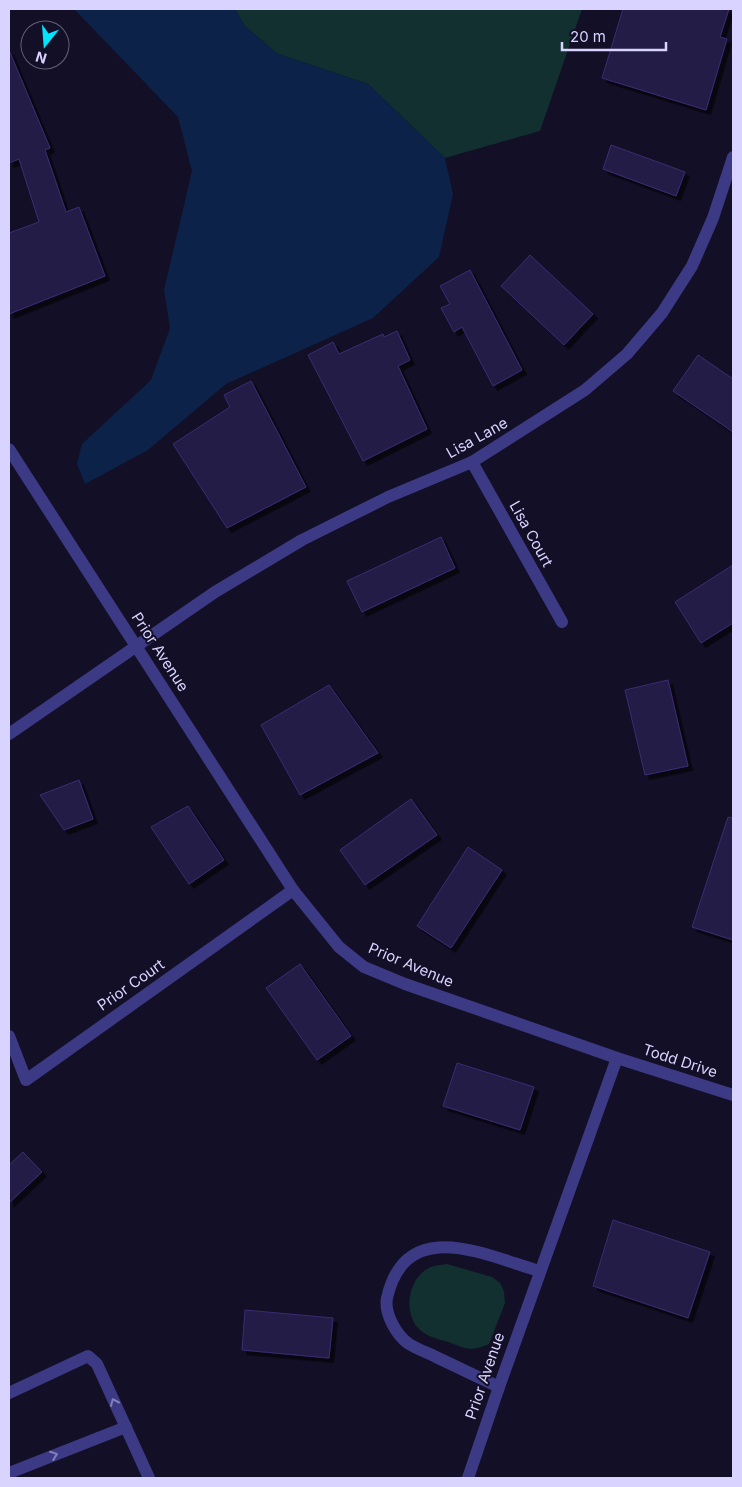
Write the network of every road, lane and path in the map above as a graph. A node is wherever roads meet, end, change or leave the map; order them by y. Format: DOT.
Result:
graph roads {
  1 [pos="733,157"];
  2 [pos="9,449"];
  3 [pos="472,462"];
  4 [pos="562,622"];
  5 [pos="137,646"];
  6 [pos="9,734"];
  7 [pos="293,890"];
  8 [pos="9,1036"];
  9 [pos="617,1058"];
  10 [pos="733,1095"];
  11 [pos="540,1271"];
  12 [pos="498,1387"];
  13 [pos="9,1393"];
  14 [pos="126,1427"];
  15 [pos="9,1473"];
  16 [pos="149,1478"];
  17 [pos="468,1478"];
  1 -- 3 [label="street, Lisa Lane"];
  2 -- 5 [label="street, Prior Avenue"];
  3 -- 4 [label="street, Lisa Court"];
  3 -- 5 [label="street, Lisa Lane"];
  5 -- 6 [label="street"];
  5 -- 7 [label="street, Prior Avenue"];
  7 -- 8 [label="street, Prior Court"];
  7 -- 9 [label="street, Prior Avenue"];
  9 -- 10 [label="street, Todd Drive"];
  9 -- 11 [label="street, Prior Avenue"];
  11 -- 12 [label="street, Prior Avenue"];
  11 -- 12 [label="street"];
  12 -- 17 [label="street, Prior Avenue"];
  14 -- 13 [label="street, one-way"];
  15 -- 14 [label="street, one-way"];
  14 -- 16 [label="street"];
}
